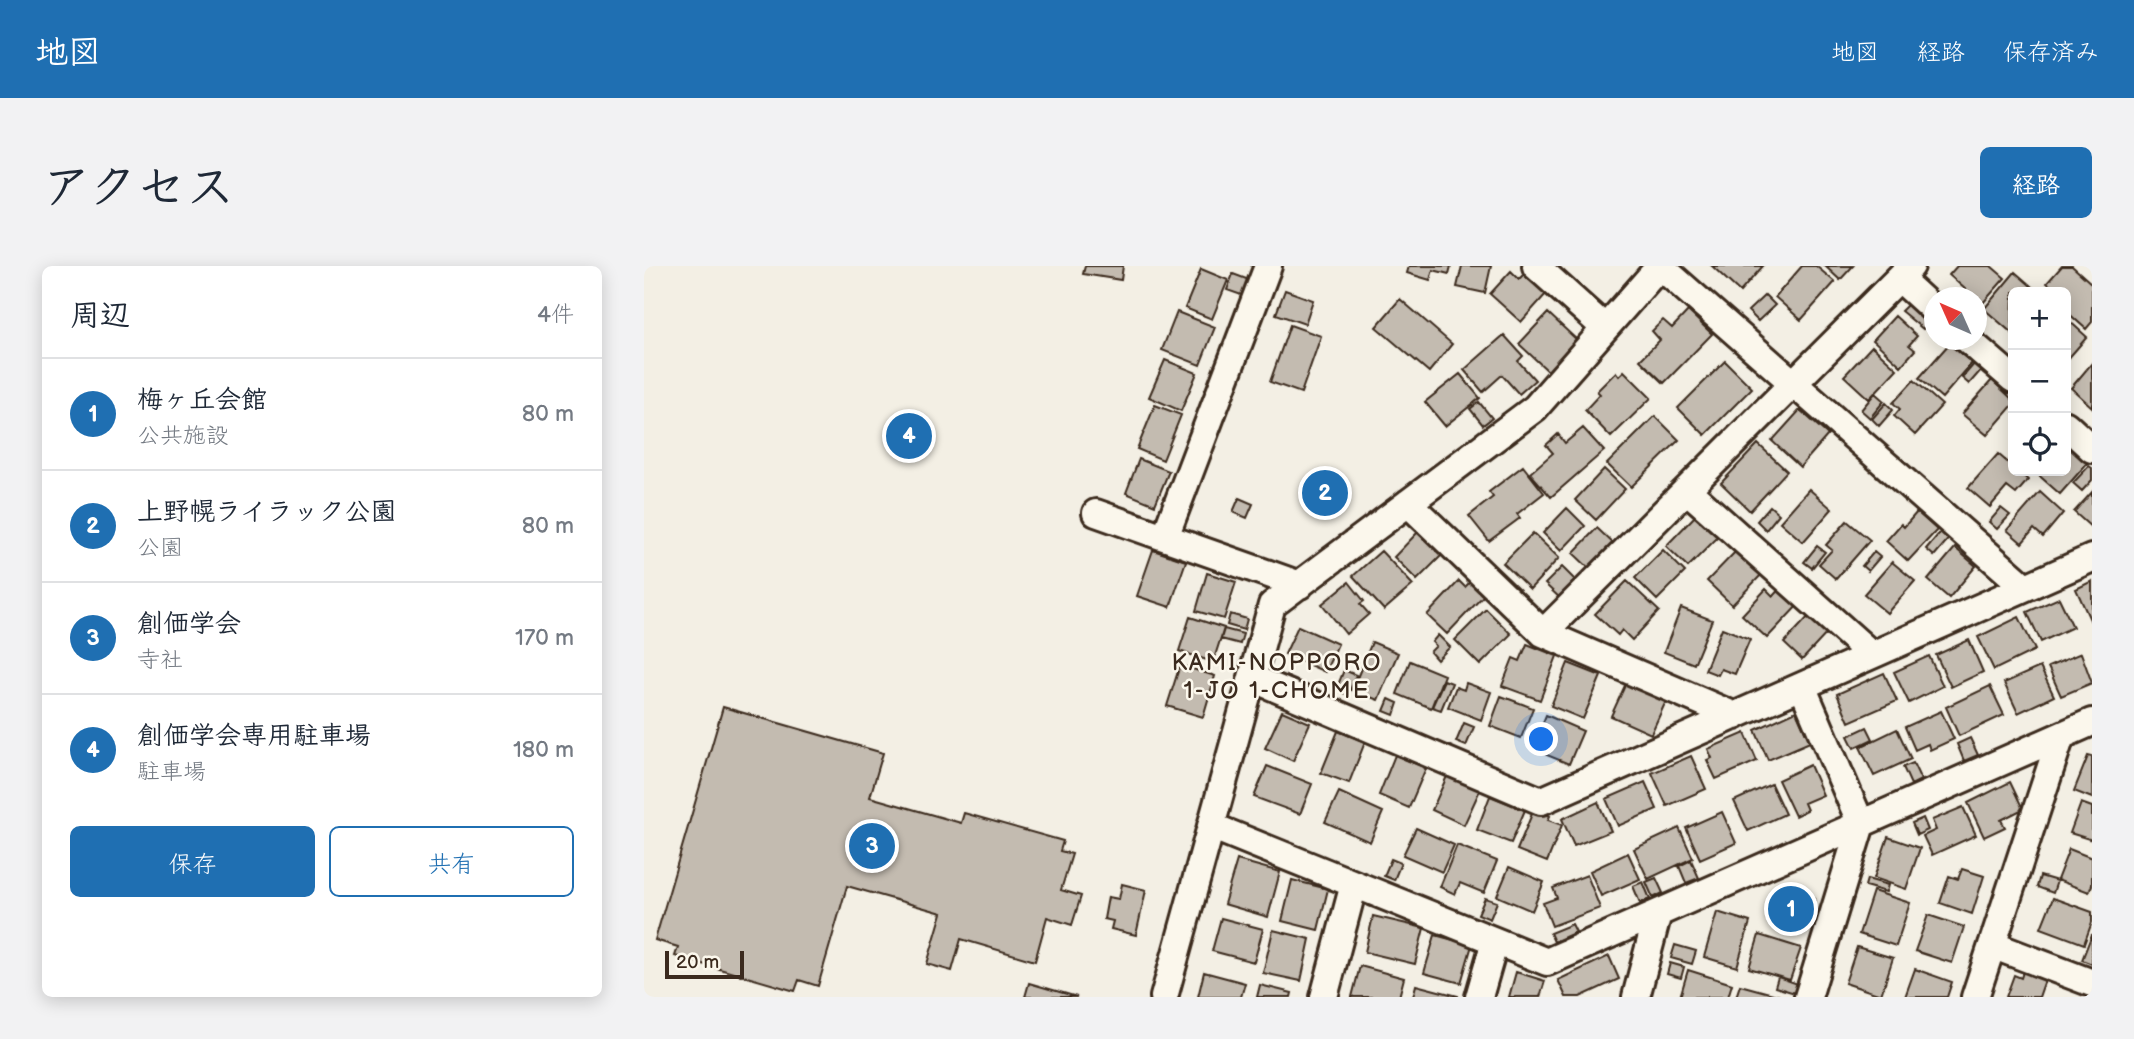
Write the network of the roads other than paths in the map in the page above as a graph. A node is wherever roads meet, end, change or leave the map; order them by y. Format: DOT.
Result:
graph roads {
  1 [pos="1268,266"];
  2 [pos="1535,266"];
  3 [pos="1660,266"];
  4 [pos="1905,272"];
  5 [pos="1924,297"];
  6 [pos="1605,328"];
  7 [pos="1980,350"];
  8 [pos="2008,375"];
  9 [pos="1793,383"];
  10 [pos="2071,430"];
  11 [pos="2092,449"];
  12 [pos="1687,490"];
  13 [pos="1408,503"];
  14 [pos="1096,513"];
  15 [pos="1165,537"];
  16 [pos="2092,558"];
  17 [pos="1300,584"];
  18 [pos="2025,587"];
  19 [pos="1543,633"];
  20 [pos="1872,655"];
  21 [pos="1252,678"];
  22 [pos="1802,686"];
  23 [pos="1735,716"];
  24 [pos="2092,722"];
  25 [pos="2061,736"];
  26 [pos="1861,824"];
  27 [pos="1211,826"];
  28 [pos="1354,884"];
  29 [pos="1658,913"];
  30 [pos="1495,941"];
  31 [pos="1992,946"];
  32 [pos="2092,983"];
  33 [pos="1164,997"];
  34 [pos="1324,997"];
  35 [pos="1479,997"];
  36 [pos="1636,997"];
  37 [pos="1808,997"];
  38 [pos="1975,997"];
  1 -- 15 [label="street"];
  2 -- 6 [label="street"];
  3 -- 6 [label="street"];
  3 -- 9 [label="street"];
  4 -- 5 [label="street"];
  4 -- 9 [label="street"];
  6 -- 13 [label="street"];
  7 -- 8 [label="street"];
  9 -- 12 [label="street"];
  9 -- 18 [label="street"];
  10 -- 11 [label="street"];
  12 -- 19 [label="street"];
  12 -- 20 [label="street"];
  13 -- 17 [label="street"];
  13 -- 19 [label="street"];
  14 -- 15 [label="street"];
  15 -- 17 [label="street"];
  16 -- 18 [label="street"];
  17 -- 21 [label="street"];
  18 -- 20 [label="street"];
  19 -- 23 [label="street"];
  20 -- 22 [label="street"];
  21 -- 23 [label="street"];
  21 -- 27 [label="street"];
  22 -- 23 [label="street"];
  22 -- 26 [label="street"];
  24 -- 25 [label="street"];
  25 -- 26 [label="street"];
  25 -- 31 [label="street"];
  26 -- 29 [label="street"];
  26 -- 37 [label="street"];
  27 -- 28 [label="street"];
  27 -- 33 [label="street"];
  28 -- 30 [label="street"];
  28 -- 34 [label="street"];
  29 -- 30 [label="street"];
  29 -- 36 [label="street"];
  30 -- 35 [label="street"];
  31 -- 32 [label="street"];
  31 -- 38 [label="street"];
}
